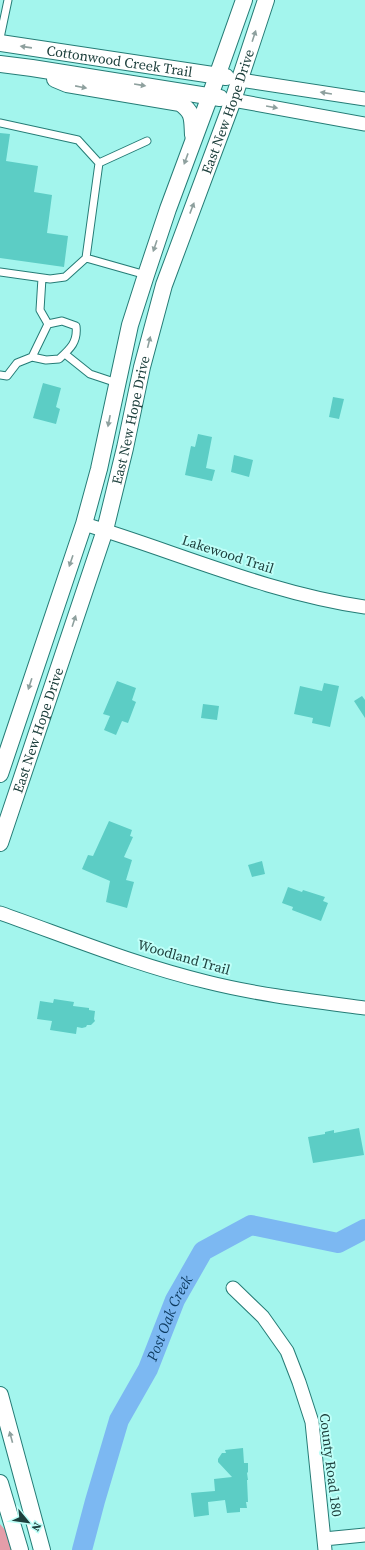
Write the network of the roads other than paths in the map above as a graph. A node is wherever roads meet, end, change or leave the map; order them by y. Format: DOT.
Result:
graph roads {
  1 [pos="8,0"];
  2 [pos="244,0"];
  3 [pos="266,0"];
  4 [pos="0,38"];
  5 [pos="0,43"];
  6 [pos="0,64"];
  7 [pos="32,68"];
  8 [pos="217,75"];
  9 [pos="240,80"];
  10 [pos="210,96"];
  11 [pos="365,99"];
  12 [pos="233,100"];
  13 [pos="0,123"];
  14 [pos="365,124"];
  15 [pos="194,139"];
  16 [pos="147,140"];
  17 [pos="99,163"];
  18 [pos="86,258"];
  19 [pos="0,272"];
  20 [pos="146,275"];
  21 [pos="42,278"];
  22 [pos="48,324"];
  23 [pos="64,354"];
  24 [pos="32,357"];
  25 [pos="0,375"];
  26 [pos="117,383"];
  27 [pos="84,524"];
  28 [pos="105,530"];
  29 [pos="365,607"];
  30 [pos="0,774"];
  31 [pos="0,843"];
  32 [pos="0,913"];
  33 [pos="365,1008"];
  34 [pos="233,1288"];
  35 [pos="0,1395"];
  36 [pos="22,1475"];
  37 [pos="0,1483"];
  38 [pos="365,1535"];
  39 [pos="325,1544"];
  40 [pos="20,1550"];
  41 [pos="42,1550"];
  1 -- 4 [label="lane"];
  2 -- 8 [label="street, East New Hope Drive"];
  9 -- 3 [label="street, East New Hope Drive, one-way"];
  8 -- 5 [label="street, Cottonwood Creek Trail, one-way"];
  6 -- 7 [label="street, Cottonwood Creek Trail"];
  7 -- 10 [label="street, Cottonwood Creek Trail, one-way"];
  7 -- 15 [label="street, one-way"];
  8 -- 9 [label="street, Cottonwood Creek Trail"];
  8 -- 10 [label="street, East New Hope Drive"];
  11 -- 9 [label="street, one-way"];
  9 -- 12 [label="street, East New Hope Drive"];
  10 -- 12 [label="street, Cottonwood Creek Trail"];
  10 -- 15 [label="street, East New Hope Drive"];
  12 -- 14 [label="street, one-way"];
  28 -- 12 [label="street, East New Hope Drive, one-way"];
  13 -- 17 [label="lane"];
  15 -- 20 [label="street, East New Hope Drive, one-way"];
  16 -- 17 [label="lane"];
  17 -- 18 [label="lane"];
  18 -- 20 [label="lane"];
  18 -- 21 [label="lane"];
  19 -- 21 [label="lane"];
  20 -- 26 [label="street, East New Hope Drive"];
  21 -- 22 [label="lane"];
  22 -- 23 [label="lane"];
  22 -- 24 [label="lane"];
  23 -- 24 [label="lane"];
  23 -- 26 [label="lane"];
  24 -- 25 [label="lane"];
  26 -- 27 [label="street, East New Hope Drive, one-way"];
  27 -- 28 [label="street, Lakewood Trail"];
  27 -- 30 [label="street, East New Hope Drive, one-way"];
  28 -- 29 [label="street, Lakewood Trail"];
  31 -- 28 [label="street, East New Hope Drive, one-way"];
  32 -- 33 [label="street, Woodland Trail"];
  34 -- 39 [label="street, County Road 180"];
  36 -- 35 [label="street, one-way"];
  36 -- 37 [label="street"];
  36 -- 41 [label="street"];
  37 -- 40 [label="street"];
  38 -- 39 [label="street"];
}
